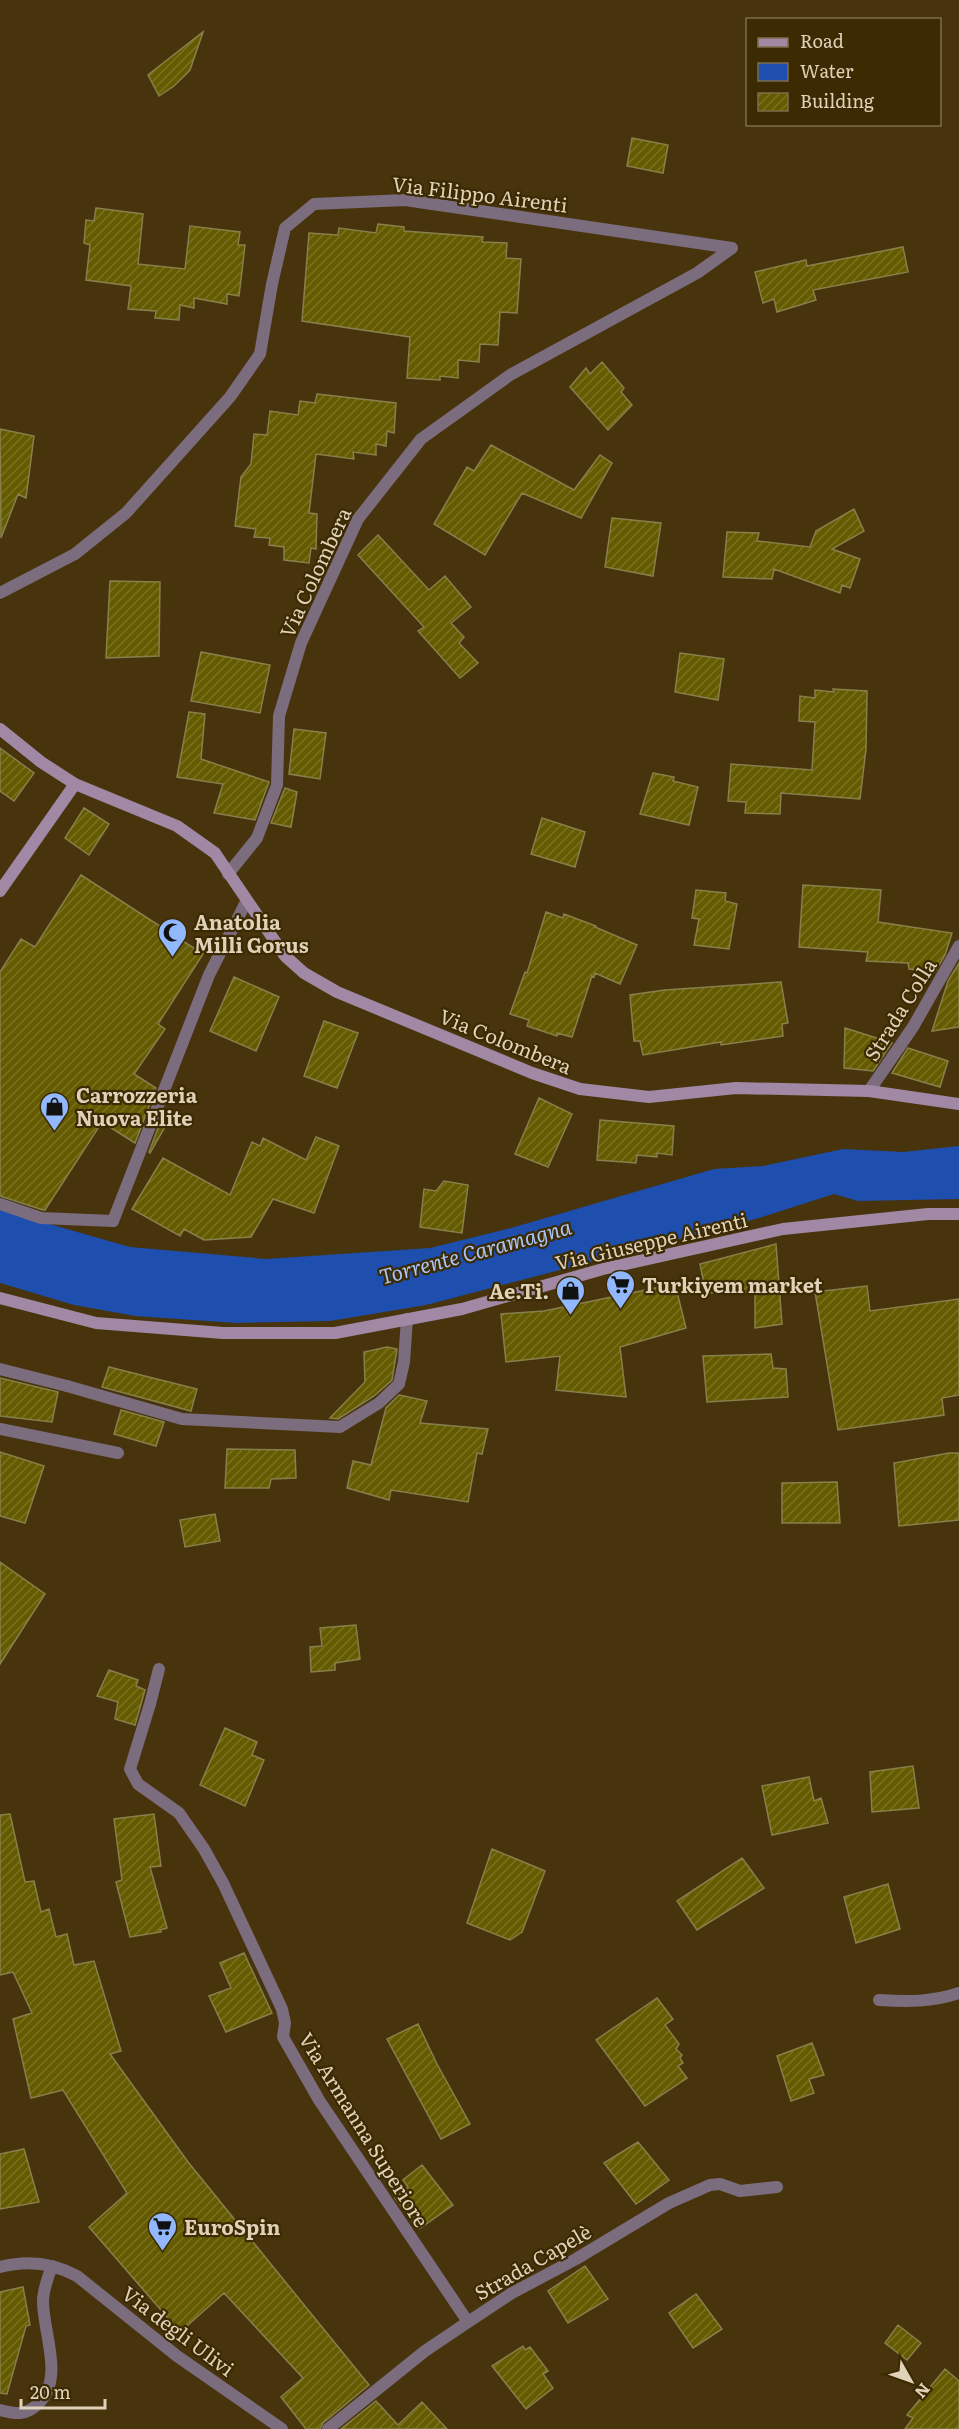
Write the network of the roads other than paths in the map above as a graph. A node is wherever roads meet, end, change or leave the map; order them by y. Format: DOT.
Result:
graph roads {
  1 [pos="732,248"];
  2 [pos="0,593"];
  3 [pos="0,729"];
  4 [pos="75,784"];
  5 [pos="228,874"];
  6 [pos="0,891"];
  7 [pos="246,902"];
  8 [pos="959,946"];
  9 [pos="869,1091"];
  10 [pos="959,1104"];
  11 [pos="0,1204"];
  12 [pos="959,1214"];
  13 [pos="0,1298"];
  14 [pos="407,1319"];
  15 [pos="0,1369"];
  16 [pos="0,1429"];
  17 [pos="118,1453"];
  18 [pos="159,1669"];
  19 [pos="959,1993"];
  20 [pos="879,2000"];
  21 [pos="777,2187"];
  22 [pos="52,2266"];
  23 [pos="0,2267"];
  24 [pos="468,2322"];
  25 [pos="0,2410"];
  26 [pos="282,2429"];
  27 [pos="328,2429"];
  1 -- 2 [label="street, Via Filippo Airenti"];
  1 -- 5 [label="street, Via Colombera"];
  3 -- 4 [label="main road"];
  4 -- 5 [label="main road, Via Colombera"];
  4 -- 6 [label="main road"];
  5 -- 7 [label="main road, Via Colombera"];
  7 -- 9 [label="main road, Via Colombera"];
  7 -- 11 [label="street"];
  8 -- 9 [label="street, Strada Colla"];
  9 -- 10 [label="main road, Via Colombera"];
  12 -- 14 [label="main road, Via Giuseppe Airenti"];
  13 -- 14 [label="main road, Via Giuseppe Airenti"];
  14 -- 15 [label="street"];
  16 -- 17 [label="street"];
  18 -- 24 [label="street, Via Armanna Superiore"];
  19 -- 20 [label="street"];
  21 -- 24 [label="street, Strada Capelè"];
  22 -- 23 [label="street, Via degli Ulivi"];
  22 -- 25 [label="street"];
  22 -- 26 [label="street, Via degli Ulivi"];
  24 -- 27 [label="street, Strada Capelè"];
}
